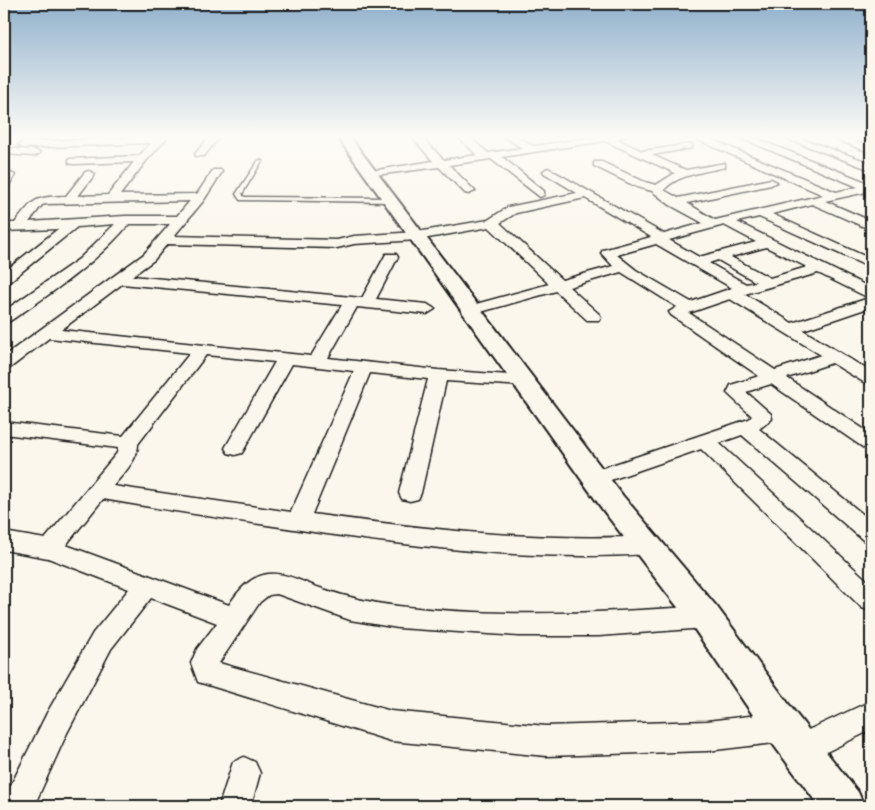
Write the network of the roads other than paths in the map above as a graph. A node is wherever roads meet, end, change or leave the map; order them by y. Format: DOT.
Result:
graph roads {
  1 [pos="7,174"];
  2 [pos="89,174"];
  3 [pos="131,174"];
  4 [pos="215,174"];
  5 [pos="252,174"];
  6 [pos="371,174"];
  7 [pos="452,174"];
  8 [pos="514,174"];
  9 [pos="553,174"];
  10 [pos="618,174"];
  11 [pos="685,174"];
  12 [pos="754,174"];
  13 [pos="778,174"];
  14 [pos="836,174"];
  15 [pos="770,182"];
  16 [pos="4,185"];
  17 [pos="784,187"];
  18 [pos="871,188"];
  19 [pos="658,189"];
  20 [pos="469,191"];
  21 [pos="540,193"];
  22 [pos="587,194"];
  23 [pos="837,196"];
  24 [pos="200,197"];
  25 [pos="112,198"];
  26 [pos="70,199"];
  27 [pos="390,200"];
  28 [pos="797,200"];
  29 [pos="815,201"];
  30 [pos="674,202"];
  31 [pos="761,213"];
  32 [pos="125,220"];
  33 [pos="182,220"];
  34 [pos="719,222"];
  35 [pos="492,223"];
  36 [pos="20,225"];
  37 [pos="70,225"];
  38 [pos="871,226"];
  39 [pos="4,227"];
  40 [pos="417,236"];
  41 [pos="659,238"];
  42 [pos="871,239"];
  43 [pos="165,240"];
  44 [pos="769,242"];
  45 [pos="720,256"];
  46 [pos="391,257"];
  47 [pos="698,262"];
  48 [pos="871,264"];
  49 [pos="624,267"];
  50 [pos="820,268"];
  51 [pos="4,279"];
  52 [pos="118,279"];
  53 [pos="769,283"];
  54 [pos="557,286"];
  55 [pos="738,292"];
  56 [pos="871,294"];
  57 [pos="360,302"];
  58 [pos="871,302"];
  59 [pos="688,307"];
  60 [pos="427,309"];
  61 [pos="471,310"];
  62 [pos="593,317"];
  63 [pos="4,318"];
  64 [pos="791,330"];
  65 [pos="45,333"];
  66 [pos="202,349"];
  67 [pos="835,356"];
  68 [pos="286,359"];
  69 [pos="317,361"];
  70 [pos="4,364"];
  71 [pos="364,367"];
  72 [pos="438,375"];
  73 [pos="772,377"];
  74 [pos="871,378"];
  75 [pos="523,381"];
  76 [pos="4,428"];
  77 [pos="745,428"];
  78 [pos="705,441"];
  79 [pos="128,443"];
  80 [pos="871,443"];
  81 [pos="235,448"];
  82 [pos="594,478"];
  83 [pos="98,491"];
  84 [pos="410,493"];
  85 [pos="298,521"];
  86 [pos="871,534"];
  87 [pos="4,542"];
  88 [pos="648,545"];
  89 [pos="50,549"];
  90 [pos="147,585"];
  91 [pos="871,600"];
  92 [pos="705,617"];
  93 [pos="235,619"];
  94 [pos="871,715"];
  95 [pos="792,738"];
  96 [pos="244,773"];
  97 [pos="17,806"];
  98 [pos="235,806"];
  99 [pos="844,806"];
  1 -- 16 [label="street"];
  2 -- 26 [label="street"];
  3 -- 25 [label="street"];
  4 -- 24 [label="street"];
  5 -- 27 [label="lane"];
  6 -- 27 [label="street"];
  7 -- 20 [label="street"];
  8 -- 21 [label="street"];
  9 -- 22 [label="street"];
  10 -- 19 [label="street"];
  11 -- 19 [label="street"];
  12 -- 15 [label="street"];
  13 -- 23 [label="street"];
  14 -- 18 [label="street"];
  15 -- 17 [label="street"];
  15 -- 30 [label="street"];
  18 -- 23 [label="street"];
  19 -- 30 [label="street"];
  22 -- 35 [label="street"];
  22 -- 41 [label="street"];
  23 -- 29 [label="street"];
  24 -- 25 [label="street"];
  24 -- 33 [label="street"];
  25 -- 26 [label="street"];
  26 -- 36 [label="street"];
  27 -- 40 [label="street"];
  28 -- 29 [label="street"];
  28 -- 31 [label="street"];
  28 -- 42 [label="street"];
  29 -- 38 [label="street"];
  30 -- 34 [label="street"];
  31 -- 34 [label="street"];
  31 -- 48 [label="street"];
  32 -- 33 [label="street"];
  32 -- 37 [label="street"];
  32 -- 63 [label="street"];
  33 -- 43 [label="street"];
  34 -- 41 [label="street"];
  34 -- 44 [label="street"];
  35 -- 40 [label="street"];
  35 -- 54 [label="street"];
  36 -- 37 [label="street"];
  36 -- 39 [label="street"];
  37 -- 51 [label="street"];
  40 -- 43 [label="street"];
  40 -- 61 [label="street"];
  41 -- 47 [label="street"];
  41 -- 49 [label="street"];
  43 -- 52 [label="street"];
  44 -- 45 [label="street"];
  44 -- 50 [label="street"];
  45 -- 47 [label="street"];
  45 -- 53 [label="street"];
  46 -- 57 [label="street"];
  47 -- 55 [label="street"];
  49 -- 54 [label="street"];
  49 -- 59 [label="street"];
  50 -- 53 [label="street"];
  50 -- 56 [label="street"];
  52 -- 57 [label="street"];
  52 -- 65 [label="street"];
  53 -- 55 [label="street"];
  54 -- 61 [label="street"];
  54 -- 62 [label="street"];
  55 -- 59 [label="street"];
  55 -- 64 [label="street"];
  57 -- 60 [label="street"];
  57 -- 69 [label="street"];
  58 -- 64 [label="street"];
  59 -- 73 [label="street"];
  61 -- 75 [label="street"];
  64 -- 67 [label="street"];
  65 -- 66 [label="street"];
  65 -- 70 [label="street"];
  66 -- 68 [label="street"];
  66 -- 79 [label="street"];
  67 -- 73 [label="street"];
  67 -- 74 [label="street"];
  68 -- 69 [label="street"];
  68 -- 81 [label="street"];
  69 -- 71 [label="street"];
  71 -- 72 [label="street"];
  71 -- 85 [label="street"];
  72 -- 75 [label="street"];
  72 -- 84 [label="street"];
  73 -- 77 [label="street"];
  73 -- 80 [label="street"];
  75 -- 82 [label="street"];
  76 -- 79 [label="street"];
  77 -- 78 [label="street"];
  77 -- 86 [label="street"];
  78 -- 82 [label="street"];
  78 -- 91 [label="street"];
  79 -- 83 [label="street"];
  82 -- 88 [label="street"];
  83 -- 85 [label="street"];
  83 -- 89 [label="street"];
  85 -- 88 [label="street"];
  87 -- 89 [label="street"];
  88 -- 92 [label="street"];
  89 -- 90 [label="street"];
  90 -- 93 [label="street"];
  90 -- 97 [label="street"];
  92 -- 93 [label="street"];
  92 -- 95 [label="street"];
  93 -- 95 [label="street"];
  94 -- 95 [label="street"];
  95 -- 99 [label="street"];
  96 -- 98 [label="street"];
}
